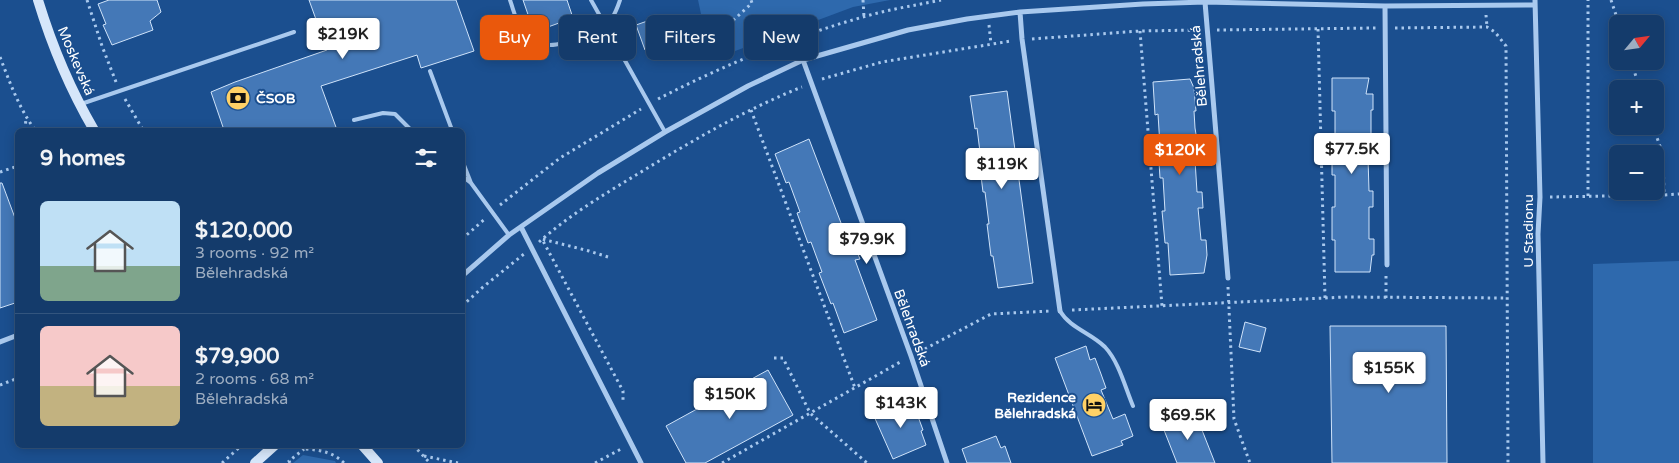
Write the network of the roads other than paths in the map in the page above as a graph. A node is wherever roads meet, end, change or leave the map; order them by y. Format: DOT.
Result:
graph roads {
  1 [pos="38,0"];
  2 [pos="510,0"];
  3 [pos="591,0"];
  4 [pos="620,0"];
  5 [pos="1205,2"];
  6 [pos="1287,2"];
  7 [pos="1534,2"];
  8 [pos="1385,6"];
  9 [pos="1020,12"];
  10 [pos="599,15"];
  11 [pos="614,15"];
  12 [pos="294,32"];
  13 [pos="559,43"];
  14 [pos="818,56"];
  15 [pos="624,60"];
  16 [pos="804,60"];
  17 [pos="430,71"];
  18 [pos="79,105"];
  19 [pos="354,120"];
  20 [pos="93,128"];
  21 [pos="409,128"];
  22 [pos="451,128"];
  23 [pos="666,132"];
  24 [pos="465,168"];
  25 [pos="465,178"];
  26 [pos="471,183"];
  27 [pos="520,227"];
  28 [pos="509,235"];
  29 [pos="1386,265"];
  30 [pos="465,273"];
  31 [pos="1228,278"];
  32 [pos="1060,311"];
  33 [pos="15,336"];
  34 [pos="0,342"];
  35 [pos="1133,406"];
  36 [pos="272,448"];
  37 [pos="365,448"];
  38 [pos="255,463"];
  39 [pos="378,463"];
  40 [pos="641,463"];
  41 [pos="947,463"];
  42 [pos="1543,463"];
  1 -- 18 [label="street, Moskevská"];
  2 -- 13 [label="lane"];
  3 -- 10 [label="lane"];
  4 -- 11 [label="lane"];
  5 -- 6 [label="street"];
  5 -- 9 [label="street"];
  5 -- 31 [label="street, Bělehradská"];
  6 -- 8 [label="street"];
  7 -- 8 [label="street"];
  7 -- 42 [label="street, U Stadionu"];
  8 -- 29 [label="street"];
  9 -- 14 [label="street"];
  9 -- 32 [label="street"];
  12 -- 18 [label="lane"];
  15 -- 23 [label="lane"];
  16 -- 23 [label="street"];
  16 -- 41 [label="street, Bělehradská"];
  17 -- 22 [label="lane"];
  18 -- 20 [label="street, Moskevská"];
  19 -- 21 [label="lane"];
  23 -- 27 [label="street"];
  24 -- 26 [label="lane"];
  25 -- 26 [label="lane"];
  26 -- 28 [label="lane"];
  27 -- 28 [label="street"];
  27 -- 40 [label="street"];
  28 -- 30 [label="street"];
  32 -- 35 [label="lane"];
  33 -- 34 [label="street"];
  36 -- 38 [label="street"];
  37 -- 39 [label="street"];
}
